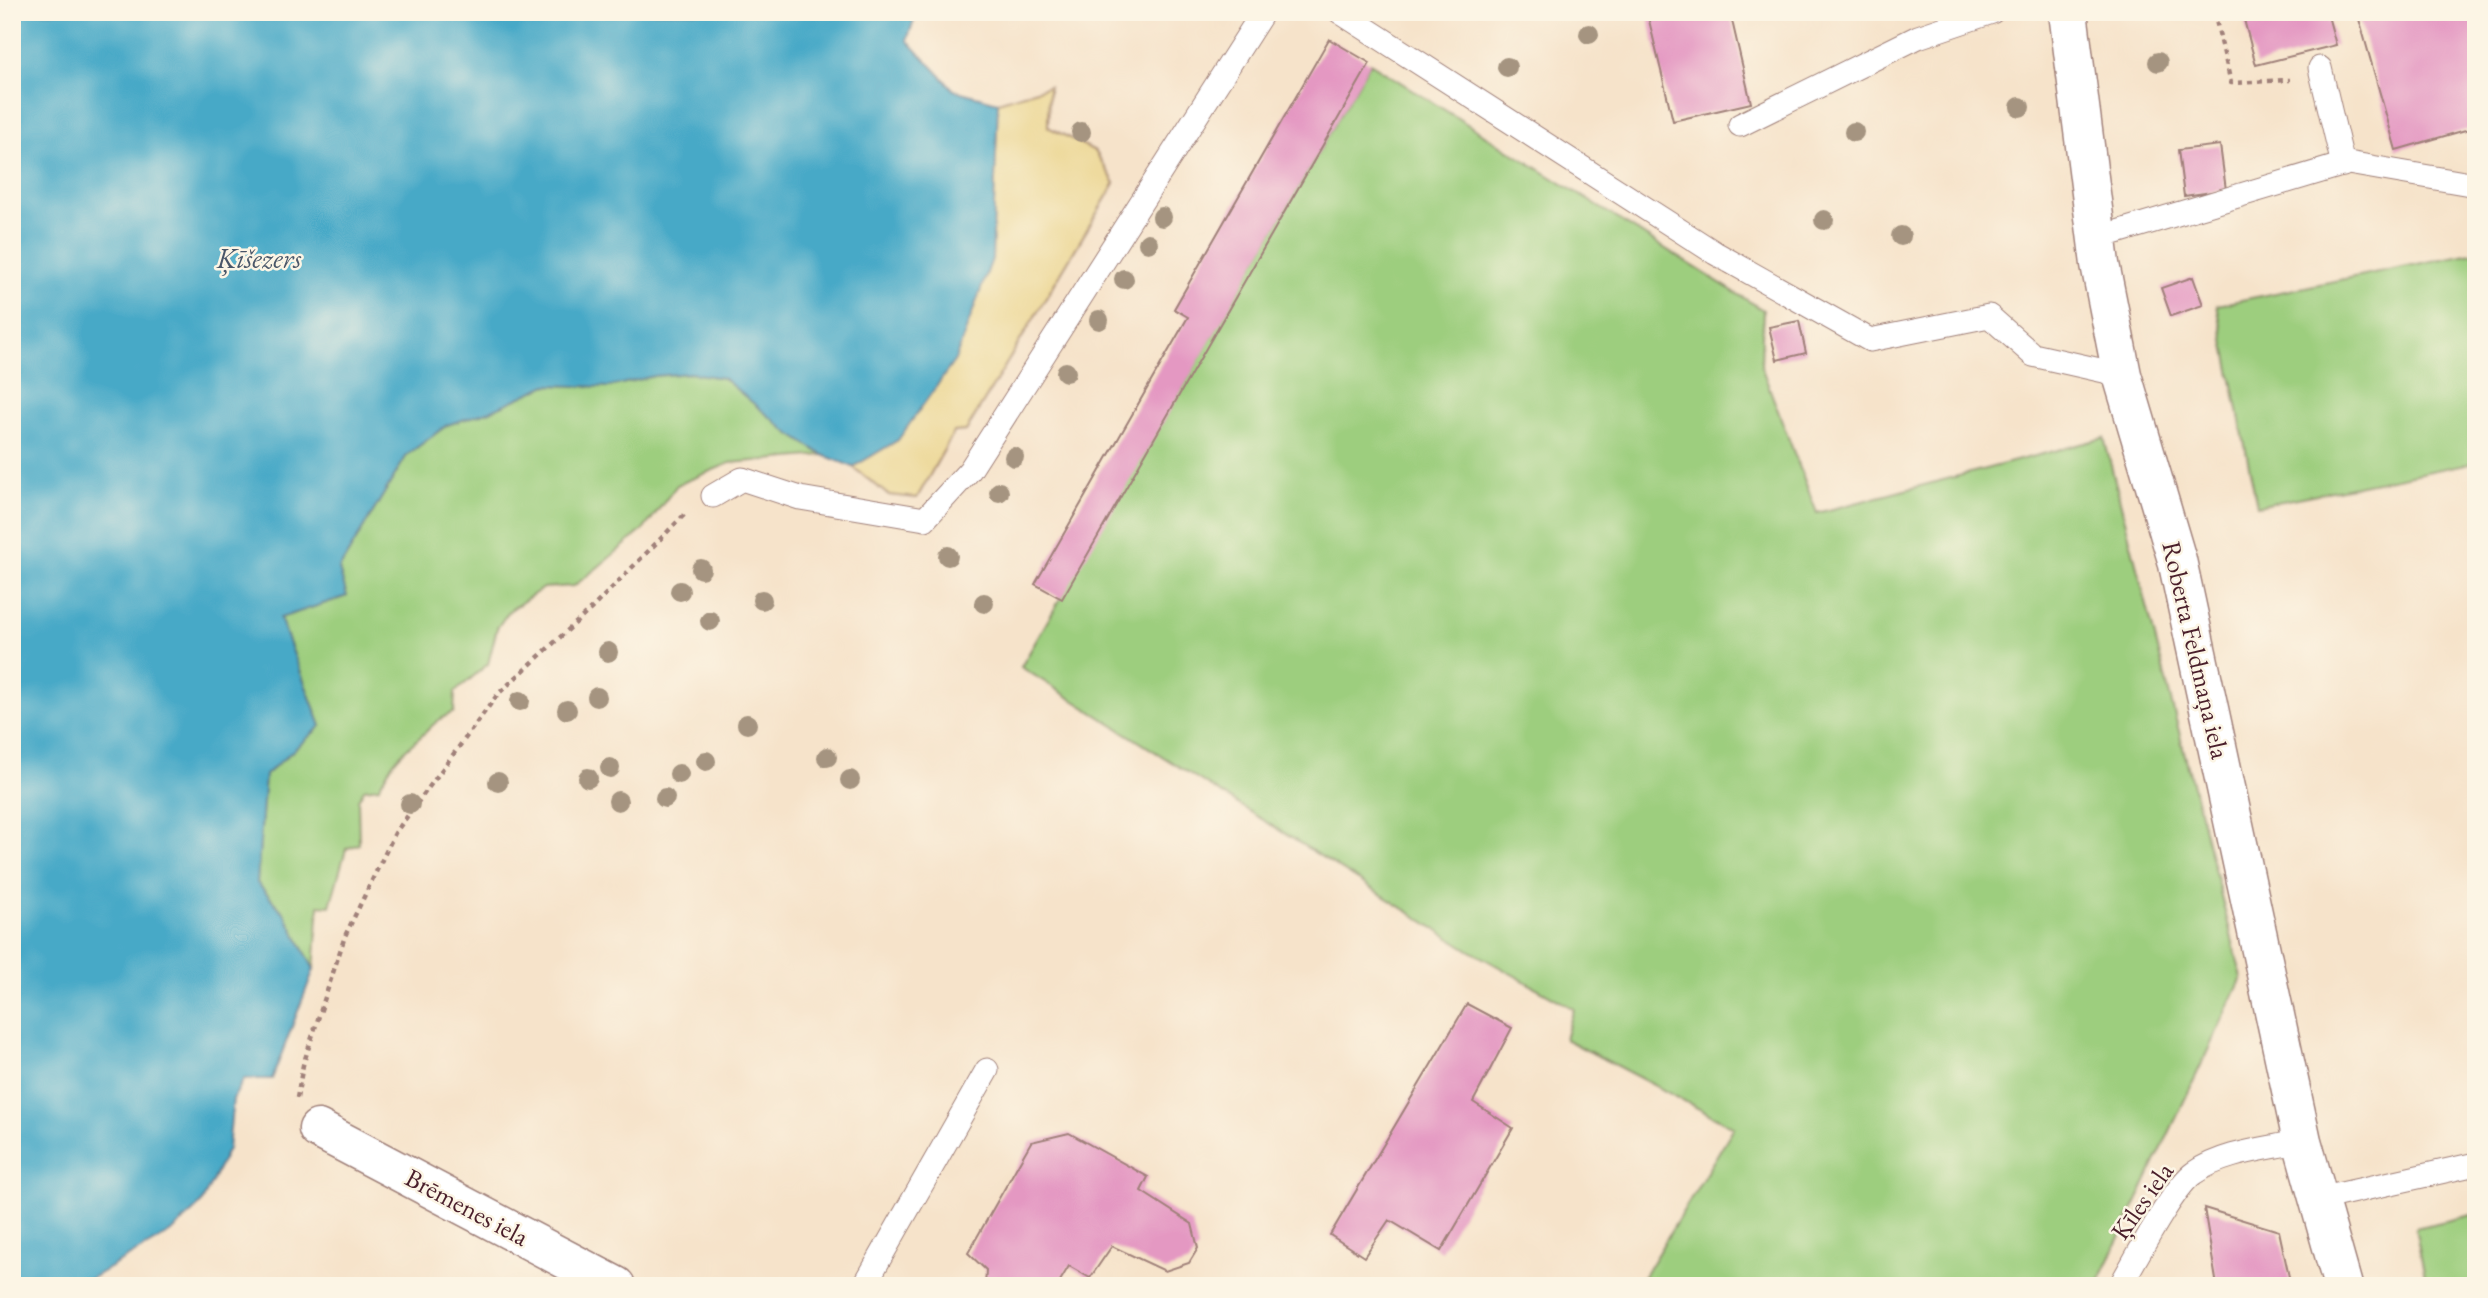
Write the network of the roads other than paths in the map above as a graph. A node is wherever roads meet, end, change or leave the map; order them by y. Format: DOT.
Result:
graph roads {
  1 [pos="1263,12"];
  2 [pos="1340,12"];
  3 [pos="2068,12"];
  4 [pos="1976,14"];
  5 [pos="2321,73"];
  6 [pos="1740,125"];
  7 [pos="2343,165"];
  8 [pos="2476,182"];
  9 [pos="2097,238"];
  10 [pos="2122,375"];
  11 [pos="713,496"];
  12 [pos="987,1070"];
  13 [pos="318,1129"];
  14 [pos="2302,1141"];
  15 [pos="2476,1164"];
  16 [pos="2319,1199"];
  17 [pos="616,1286"];
  18 [pos="864,1286"];
  19 [pos="2120,1286"];
  20 [pos="2343,1286"];
  1 -- 11 [label="lane"];
  2 -- 10 [label="lane"];
  3 -- 9 [label="street, Roberta Feldmaņa iela"];
  4 -- 6 [label="lane"];
  5 -- 7 [label="lane"];
  7 -- 8 [label="lane"];
  7 -- 9 [label="lane"];
  9 -- 10 [label="street, Roberta Feldmaņa iela"];
  10 -- 14 [label="street, Roberta Feldmaņa iela"];
  12 -- 18 [label="lane"];
  13 -- 17 [label="street, Brēmenes iela"];
  14 -- 16 [label="street, Roberta Feldmaņa iela"];
  14 -- 19 [label="lane, Ķīles iela"];
  15 -- 16 [label="lane"];
  16 -- 20 [label="street, Roberta Feldmaņa iela"];
}
